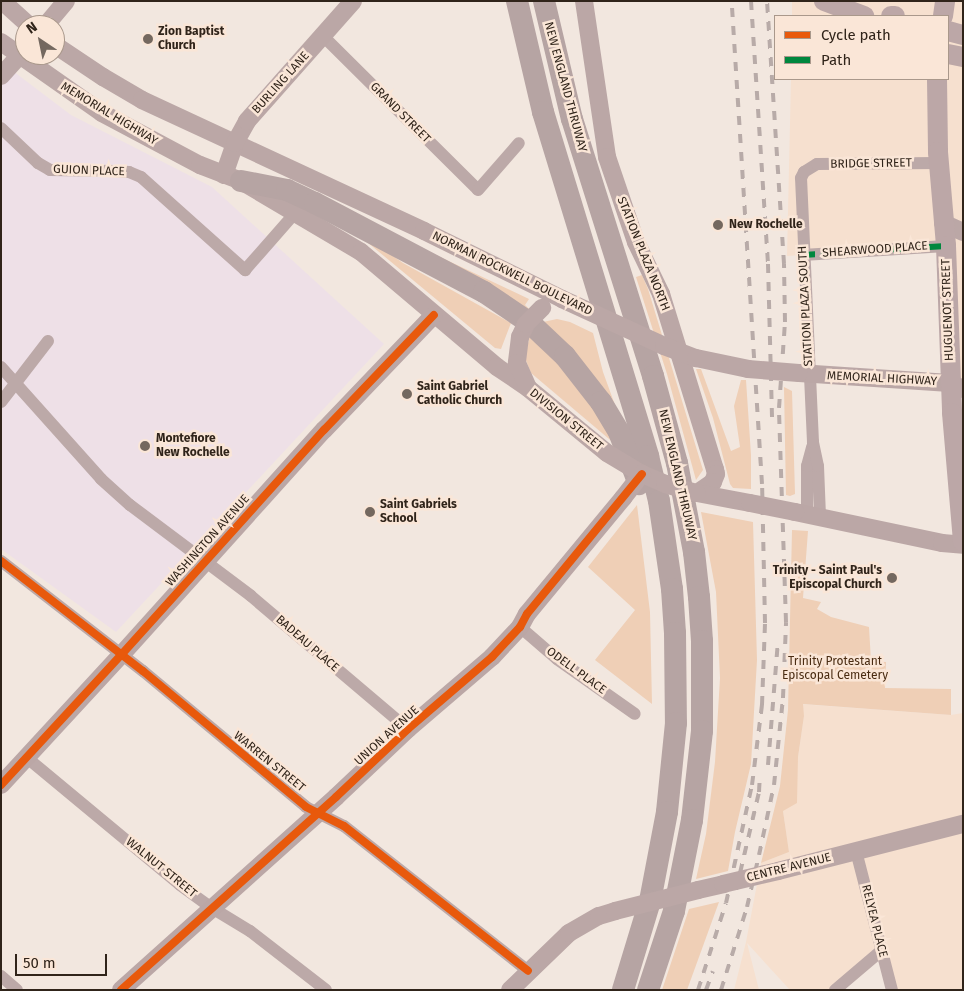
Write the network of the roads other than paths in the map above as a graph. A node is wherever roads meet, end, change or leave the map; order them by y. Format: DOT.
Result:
graph roads {
  1 [pos="2,1"];
  2 [pos="66,1"];
  3 [pos="354,1"];
  4 [pos="517,1"];
  5 [pos="544,1"];
  6 [pos="584,1"];
  7 [pos="824,1"];
  8 [pos="945,1"];
  9 [pos="18,15"];
  10 [pos="54,15"];
  11 [pos="836,15"];
  12 [pos="861,15"];
  13 [pos="943,15"];
  14 [pos="949,31"];
  15 [pos="963,35"];
  16 [pos="322,36"];
  17 [pos="1,42"];
  18 [pos="15,48"];
  19 [pos="65,51"];
  20 [pos="949,54"];
  21 [pos="963,57"];
  22 [pos="15,60"];
  23 [pos="34,65"];
  24 [pos="1,76"];
  25 [pos="934,81"];
  26 [pos="1,128"];
  27 [pos="235,143"];
  28 [pos="519,143"];
  29 [pos="939,163"];
  30 [pos="804,172"];
  31 [pos="233,178"];
  32 [pos="295,213"];
  33 [pos="943,222"];
  34 [pos="963,232"];
  35 [pos="946,246"];
  36 [pos="803,255"];
  37 [pos="560,298"];
  38 [pos="434,315"];
  39 [pos="48,340"];
  40 [pos="1,367"];
  41 [pos="804,373"];
  42 [pos="17,384"];
  43 [pos="956,386"];
  44 [pos="528,388"];
  45 [pos="1,402"];
  46 [pos="642,474"];
  47 [pos="697,493"];
  48 [pos="808,514"];
  49 [pos="963,544"];
  50 [pos="205,560"];
  51 [pos="1,561"];
  52 [pos="520,627"];
  53 [pos="676,634"];
  54 [pos="122,654"];
  55 [pos="635,714"];
  56 [pos="408,730"];
  57 [pos="26,757"];
  58 [pos="1,785"];
  59 [pos="318,813"];
  60 [pos="963,824"];
  61 [pos="856,852"];
  62 [pos="212,908"];
  63 [pos="881,951"];
  64 [pos="528,970"];
  65 [pos="1,976"];
  66 [pos="17,990"];
  67 [pos="121,990"];
  68 [pos="326,990"];
  69 [pos="510,990"];
  70 [pos="623,990"];
  71 [pos="648,990"];
  72 [pos="835,990"];
  73 [pos="892,990"];
  1 -- 9 [label="street"];
  2 -- 10 [label="street"];
  3 -- 16 [label="street, BURLING LANE"];
  4 -- 53 [label="highway, NEW ENGLAND THRUWAY"];
  5 -- 71 [label="highway, NEW ENGLAND THRUWAY"];
  6 -- 47 [label="street, STATION PLAZA NORTH"];
  7 -- 11 [label="main road"];
  7 -- 12 [label="main road"];
  8 -- 13 [label="main road"];
  14 -- 15 [label="main road"];
  16 -- 27 [label="street, BURLING LANE"];
  16 -- 28 [label="street, GRAND STREET"];
  17 -- 18 [label="street, MEMORIAL HIGHWAY"];
  19 -- 27 [label="street"];
  20 -- 21 [label="main road"];
  22 -- 24 [label="street"];
  23 -- 31 [label="street, MEMORIAL HIGHWAY"];
  25 -- 29 [label="main road, HUGUENOT STREET"];
  26 -- 32 [label="street, GUION PLACE"];
  27 -- 31 [label="street, BURLING LANE"];
  27 -- 37 [label="street, NORMAN ROCKWELL BOULEVARD"];
  29 -- 30 [label="street, BRIDGE STREET"];
  29 -- 33 [label="main road, HUGUENOT STREET"];
  30 -- 36 [label="street, STATION PLAZA SOUTH"];
  31 -- 32 [label="street, DIVISION STREET"];
  31 -- 53 [label="highway"];
  32 -- 38 [label="street, DIVISION STREET"];
  33 -- 34 [label="street"];
  33 -- 35 [label="main road, HUGUENOT STREET"];
  35 -- 36 [label="street, SHEARWOOD PLACE"];
  35 -- 43 [label="main road, HUGUENOT STREET"];
  36 -- 41 [label="street, STATION PLAZA SOUTH"];
  37 -- 41 [label="street, NORMAN ROCKWELL BOULEVARD, bridge"];
  37 -- 44 [label="street, bridge"];
  38 -- 44 [label="street, DIVISION STREET"];
  38 -- 50 [label="street, WASHINGTON AVENUE"];
  39 -- 42 [label="street"];
  40 -- 42 [label="street, BADEAU PLACE"];
  41 -- 43 [label="street, MEMORIAL HIGHWAY"];
  41 -- 48 [label="street, STATION PLAZA SOUTH"];
  42 -- 45 [label="street"];
  42 -- 50 [label="street, BADEAU PLACE"];
  43 -- 49 [label="main road, HUGUENOT STREET"];
  44 -- 46 [label="street, DIVISION STREET, bridge"];
  46 -- 47 [label="street, DIVISION STREET, bridge"];
  46 -- 52 [label="street, UNION AVENUE, bridge"];
  47 -- 48 [label="street, DIVISION STREET, bridge"];
  48 -- 49 [label="street, DIVISION STREET"];
  50 -- 54 [label="street, WASHINGTON AVENUE"];
  50 -- 56 [label="street, BADEAU PLACE"];
  51 -- 54 [label="street, WARREN STREET"];
  52 -- 55 [label="street, ODELL PLACE"];
  52 -- 56 [label="street, UNION AVENUE"];
  53 -- 70 [label="highway, NEW ENGLAND THRUWAY"];
  54 -- 57 [label="street, WASHINGTON AVENUE"];
  54 -- 59 [label="street, WARREN STREET"];
  56 -- 59 [label="street, UNION AVENUE"];
  57 -- 58 [label="street, WASHINGTON AVENUE"];
  57 -- 62 [label="street, WALNUT STREET"];
  59 -- 62 [label="street, UNION AVENUE"];
  59 -- 64 [label="street, WARREN STREET"];
  60 -- 61 [label="street, CENTRE AVENUE"];
  61 -- 63 [label="street, RELYEA PLACE"];
  61 -- 64 [label="street, CENTRE AVENUE, bridge"];
  62 -- 67 [label="street, UNION AVENUE"];
  62 -- 68 [label="street, WALNUT STREET"];
  63 -- 72 [label="street"];
  63 -- 73 [label="street, RELYEA PLACE"];
  64 -- 69 [label="street, CENTRE AVENUE"];
  65 -- 66 [label="street"];
}
